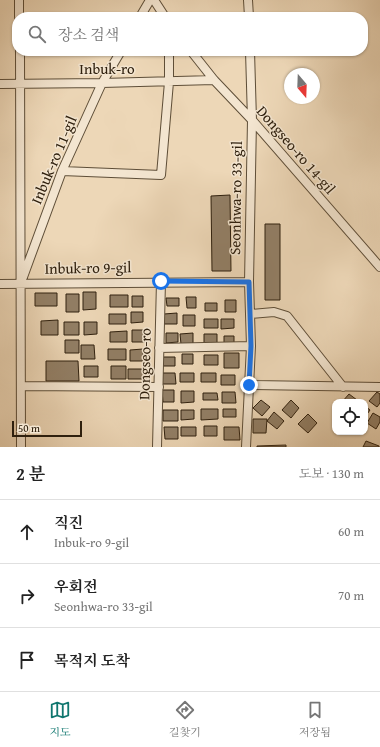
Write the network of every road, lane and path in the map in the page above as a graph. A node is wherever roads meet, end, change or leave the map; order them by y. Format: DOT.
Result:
graph roads {
  1 [pos="18,0"];
  2 [pos="150,0"];
  3 [pos="154,0"];
  4 [pos="248,0"];
  5 [pos="19,12"];
  6 [pos="143,12"];
  7 [pos="162,12"];
  8 [pos="249,12"];
  9 [pos="20,56"];
  10 [pos="118,56"];
  11 [pos="169,56"];
  12 [pos="195,56"];
  13 [pos="250,56"];
  14 [pos="214,80"];
  15 [pos="20,82"];
  16 [pos="169,82"];
  17 [pos="102,83"];
  18 [pos="0,84"];
  19 [pos="252,120"];
  20 [pos="62,171"];
  21 [pos="380,267"];
  22 [pos="161,281"];
  23 [pos="249,282"];
  24 [pos="21,283"];
  25 [pos="0,284"];
  26 [pos="250,314"];
  27 [pos="251,346"];
  28 [pos="160,348"];
  29 [pos="249,385"];
  30 [pos="22,386"];
  31 [pos="159,387"];
  32 [pos="343,387"];
  33 [pos="380,387"];
  34 [pos="21,447"];
  35 [pos="157,447"];
  36 [pos="246,447"];
  1 -- 5 [label="street"];
  2 -- 6 [label="street"];
  3 -- 7 [label="street"];
  4 -- 8 [label="street"];
  9 -- 15 [label="street"];
  10 -- 17 [label="street, Inbuk-ro 11-gil"];
  11 -- 16 [label="street"];
  12 -- 14 [label="street, Dongseo-ro 14-gil"];
  13 -- 19 [label="street, Seonhwa-ro 33-gil"];
  14 -- 16 [label="street, Inbuk-ro"];
  14 -- 19 [label="street, Dongseo-ro 14-gil"];
  15 -- 17 [label="street, Inbuk-ro"];
  15 -- 18 [label="street, Inbuk-ro"];
  15 -- 24 [label="street"];
  16 -- 17 [label="street, Inbuk-ro"];
  16 -- 20 [label="street"];
  17 -- 20 [label="street, Inbuk-ro 11-gil"];
  19 -- 21 [label="street, Dongseo-ro 14-gil"];
  19 -- 23 [label="street, Seonhwa-ro 33-gil"];
  20 -- 24 [label="street, Inbuk-ro 11-gil"];
  22 -- 23 [label="street, Inbuk-ro 9-gil"];
  22 -- 24 [label="street, Inbuk-ro 9-gil"];
  22 -- 28 [label="street, Dongseo-ro"];
  23 -- 26 [label="street, Seonhwa-ro 33-gil"];
  24 -- 25 [label="street, Inbuk-ro 9-gil"];
  24 -- 30 [label="street"];
  26 -- 27 [label="street, Seonhwa-ro 33-gil"];
  26 -- 32 [label="street"];
  27 -- 28 [label="street"];
  27 -- 29 [label="street, Seonhwa-ro 33-gil"];
  28 -- 31 [label="street, Dongseo-ro"];
  29 -- 32 [label="street"];
  29 -- 36 [label="street, Seonhwa-ro 33-gil"];
  30 -- 31 [label="street"];
  30 -- 34 [label="street"];
  31 -- 35 [label="street, Dongseo-ro"];
  32 -- 33 [label="street"];
}
